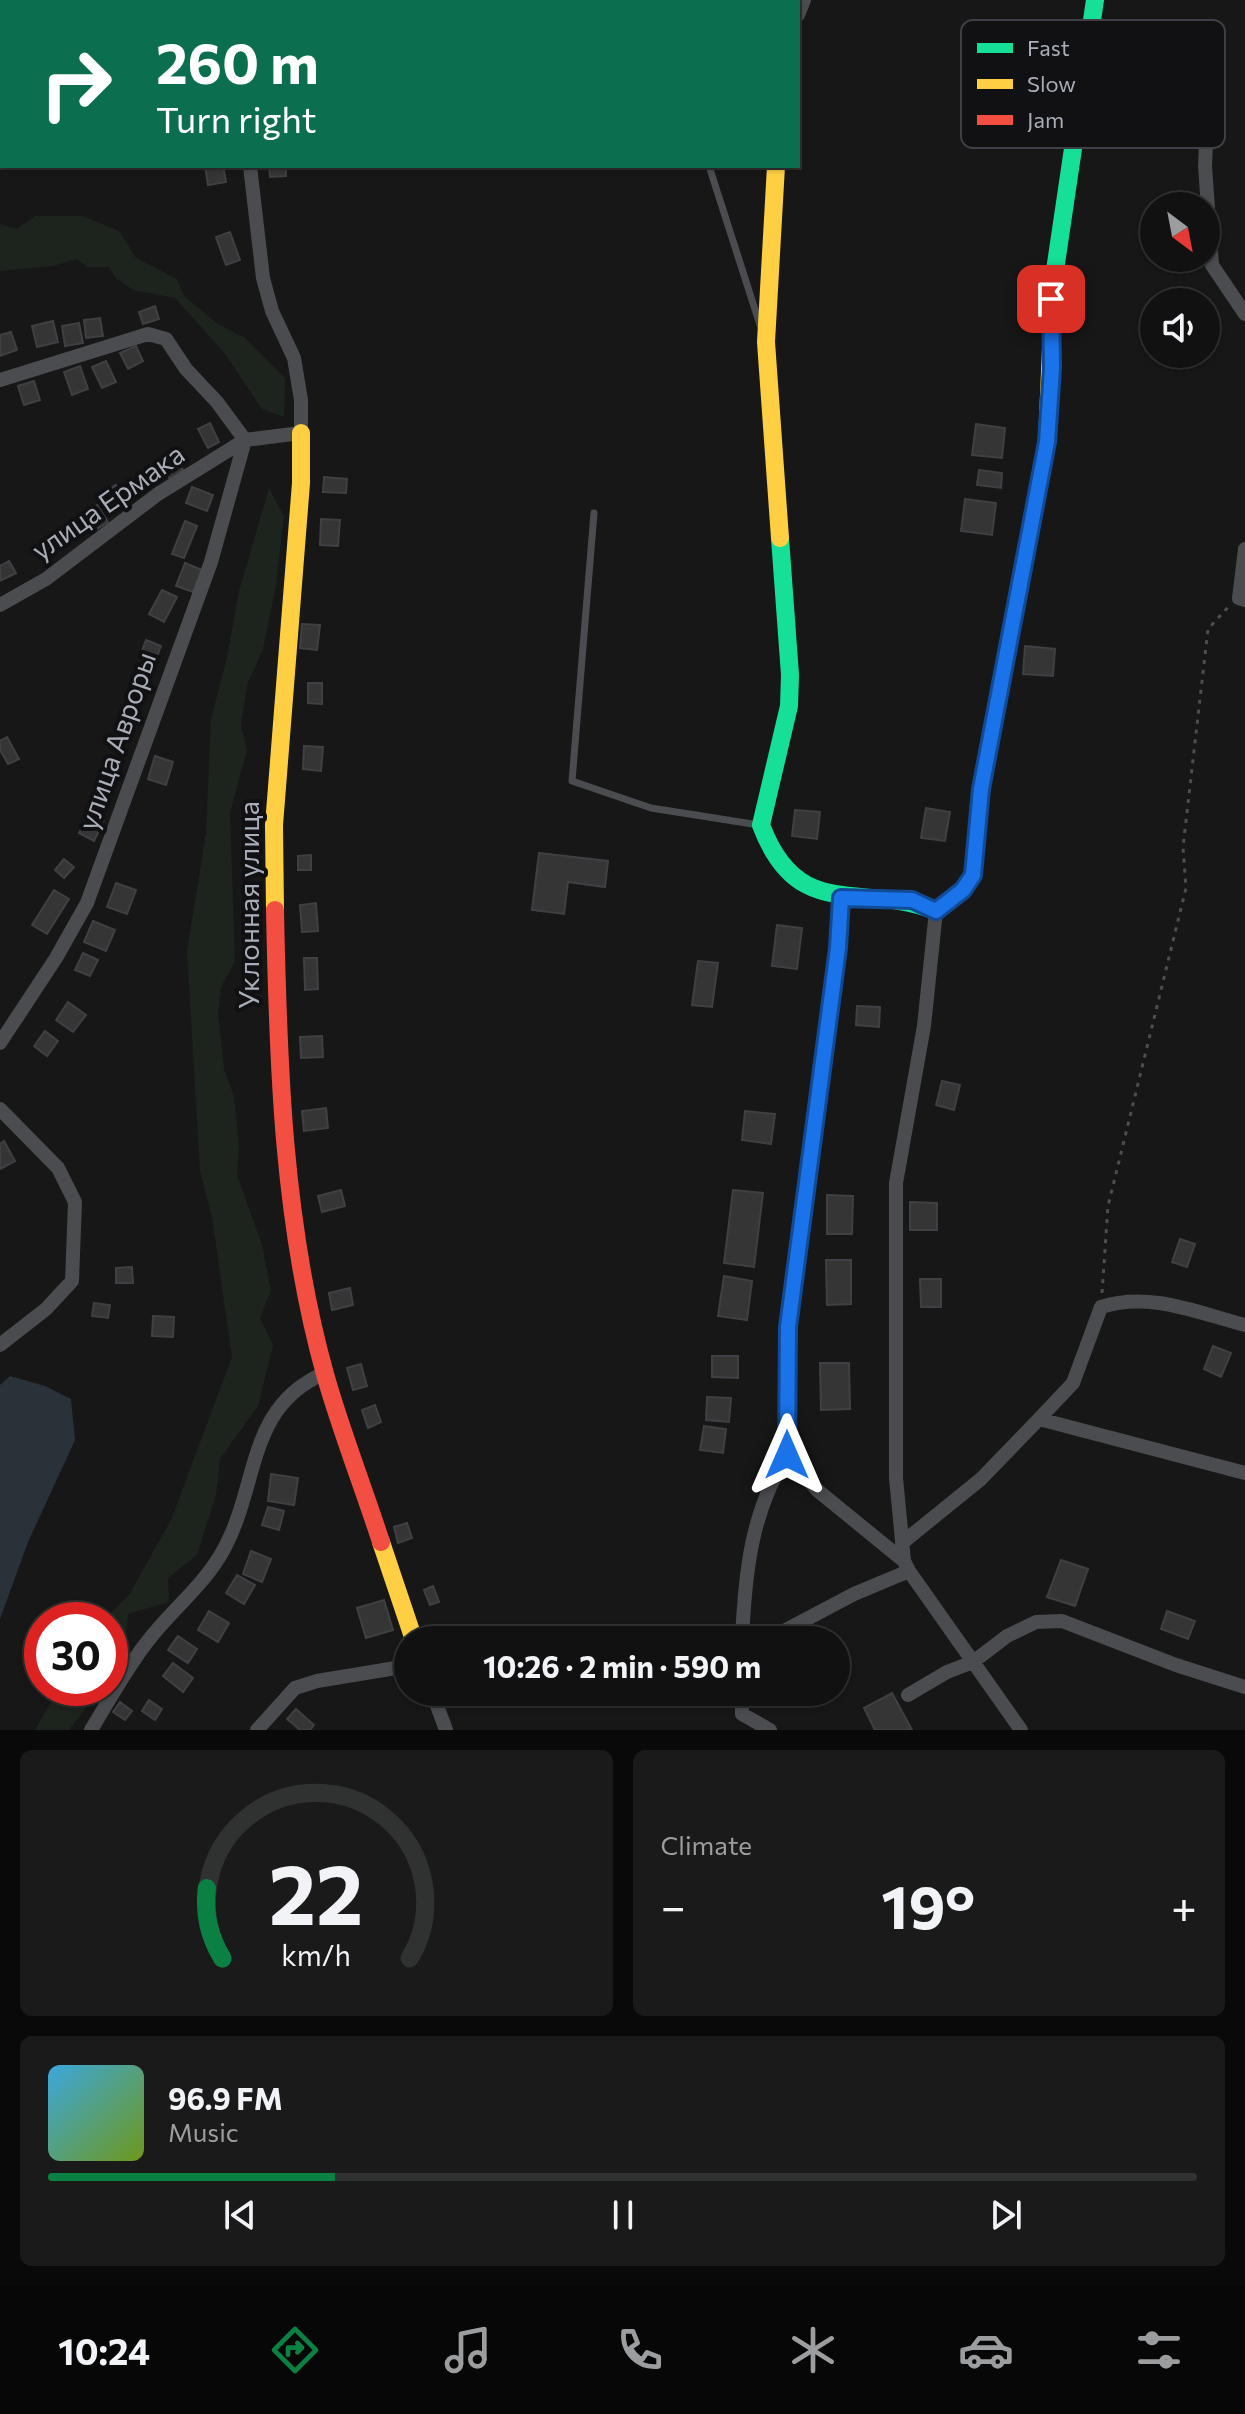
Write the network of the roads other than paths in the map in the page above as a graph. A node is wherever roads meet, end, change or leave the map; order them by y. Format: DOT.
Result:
graph roads {
  1 [pos="1095,0"];
  2 [pos="1092,20"];
  3 [pos="1073,148"];
  4 [pos="1206,148"];
  5 [pos="250,168"];
  6 [pos="710,168"];
  7 [pos="776,168"];
  8 [pos="1245,314"];
  9 [pos="766,342"];
  10 [pos="0,380"];
  11 [pos="301,433"];
  12 [pos="245,440"];
  13 [pos="594,513"];
  14 [pos="1245,549"];
  15 [pos="1242,599"];
  16 [pos="0,605"];
  17 [pos="761,825"];
  18 [pos="841,898"];
  19 [pos="936,911"];
  20 [pos="0,1043"];
  21 [pos="0,1109"];
  22 [pos="1245,1325"];
  23 [pos="0,1345"];
  24 [pos="325,1373"];
  25 [pos="1039,1419"];
  26 [pos="787,1455"];
  27 [pos="1245,1473"];
  28 [pos="902,1543"];
  29 [pos="907,1566"];
  30 [pos="409,1626"];
  31 [pos="742,1626"];
  32 [pos="793,1626"];
  33 [pos="973,1662"];
  34 [pos="394,1668"];
  35 [pos="1245,1687"];
  36 [pos="908,1695"];
  37 [pos="437,1706"];
  38 [pos="742,1706"];
  39 [pos="91,1730"];
  40 [pos="257,1730"];
  41 [pos="446,1730"];
  42 [pos="770,1730"];
  43 [pos="1021,1730"];
  1 -- 2 [label="street"];
  3 -- 19 [label="street"];
  4 -- 8 [label="street"];
  5 -- 11 [label="street, Уклонная улица"];
  6 -- 9 [label="lane"];
  7 -- 9 [label="street"];
  9 -- 17 [label="street"];
  10 -- 12 [label="street"];
  11 -- 12 [label="street"];
  11 -- 24 [label="street, Уклонная улица"];
  12 -- 16 [label="street, улица Ермака"];
  12 -- 20 [label="street, улица Авроры"];
  13 -- 17 [label="lane"];
  14 -- 15 [label="street"];
  17 -- 18 [label="street"];
  18 -- 19 [label="street"];
  18 -- 26 [label="street"];
  19 -- 28 [label="street"];
  21 -- 23 [label="street"];
  22 -- 25 [label="street"];
  24 -- 30 [label="street, Уклонная улица"];
  24 -- 39 [label="street"];
  25 -- 27 [label="street"];
  25 -- 28 [label="street"];
  26 -- 29 [label="street"];
  26 -- 31 [label="street"];
  28 -- 29 [label="street"];
  29 -- 32 [label="street"];
  29 -- 33 [label="street"];
  33 -- 35 [label="street"];
  33 -- 36 [label="street"];
  33 -- 43 [label="street"];
  34 -- 40 [label="street"];
  37 -- 41 [label="street"];
  38 -- 42 [label="street"];
}
